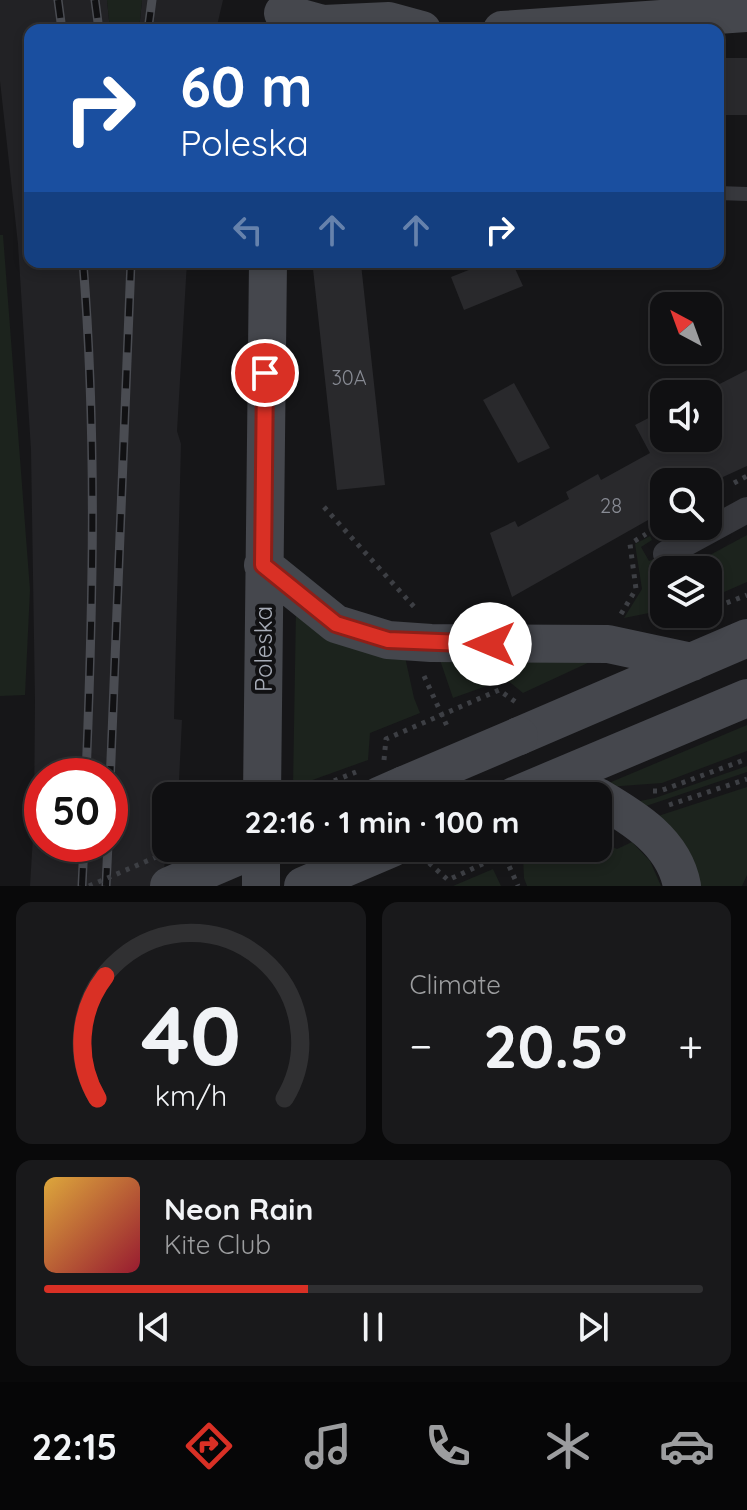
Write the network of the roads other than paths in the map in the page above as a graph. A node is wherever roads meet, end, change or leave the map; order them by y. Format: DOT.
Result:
graph roads {
  1 [pos="747,13"];
  2 [pos="284,14"];
  3 [pos="327,21"];
  4 [pos="400,24"];
  5 [pos="588,24"];
  6 [pos="724,193"];
  7 [pos="747,194"];
  8 [pos="268,268"];
  9 [pos="747,510"];
  10 [pos="666,554"];
  11 [pos="263,565"];
  12 [pos="747,638"];
  13 [pos="692,662"];
  14 [pos="747,698"];
  15 [pos="389,781"];
  16 [pos="262,782"];
  17 [pos="548,782"];
  18 [pos="612,805"];
  19 [pos="226,862"];
  20 [pos="260,862"];
  21 [pos="359,862"];
  22 [pos="310,883"];
  23 [pos="169,886"];
  24 [pos="261,886"];
  25 [pos="682,886"];
  1 -- 5 [label="main road"];
  2 -- 3 [label="main road"];
  3 -- 4 [label="main road"];
  6 -- 7 [label="lane"];
  8 -- 11 [label="main road, Poleska"];
  9 -- 10 [label="street"];
  11 -- 13 [label="main road"];
  11 -- 16 [label="main road, Poleska"];
  12 -- 13 [label="main road"];
  13 -- 15 [label="main road, bridge"];
  14 -- 17 [label="main road"];
  18 -- 25 [label="main road"];
  19 -- 23 [label="main road"];
  20 -- 24 [label="main road"];
  21 -- 22 [label="main road"];
}
